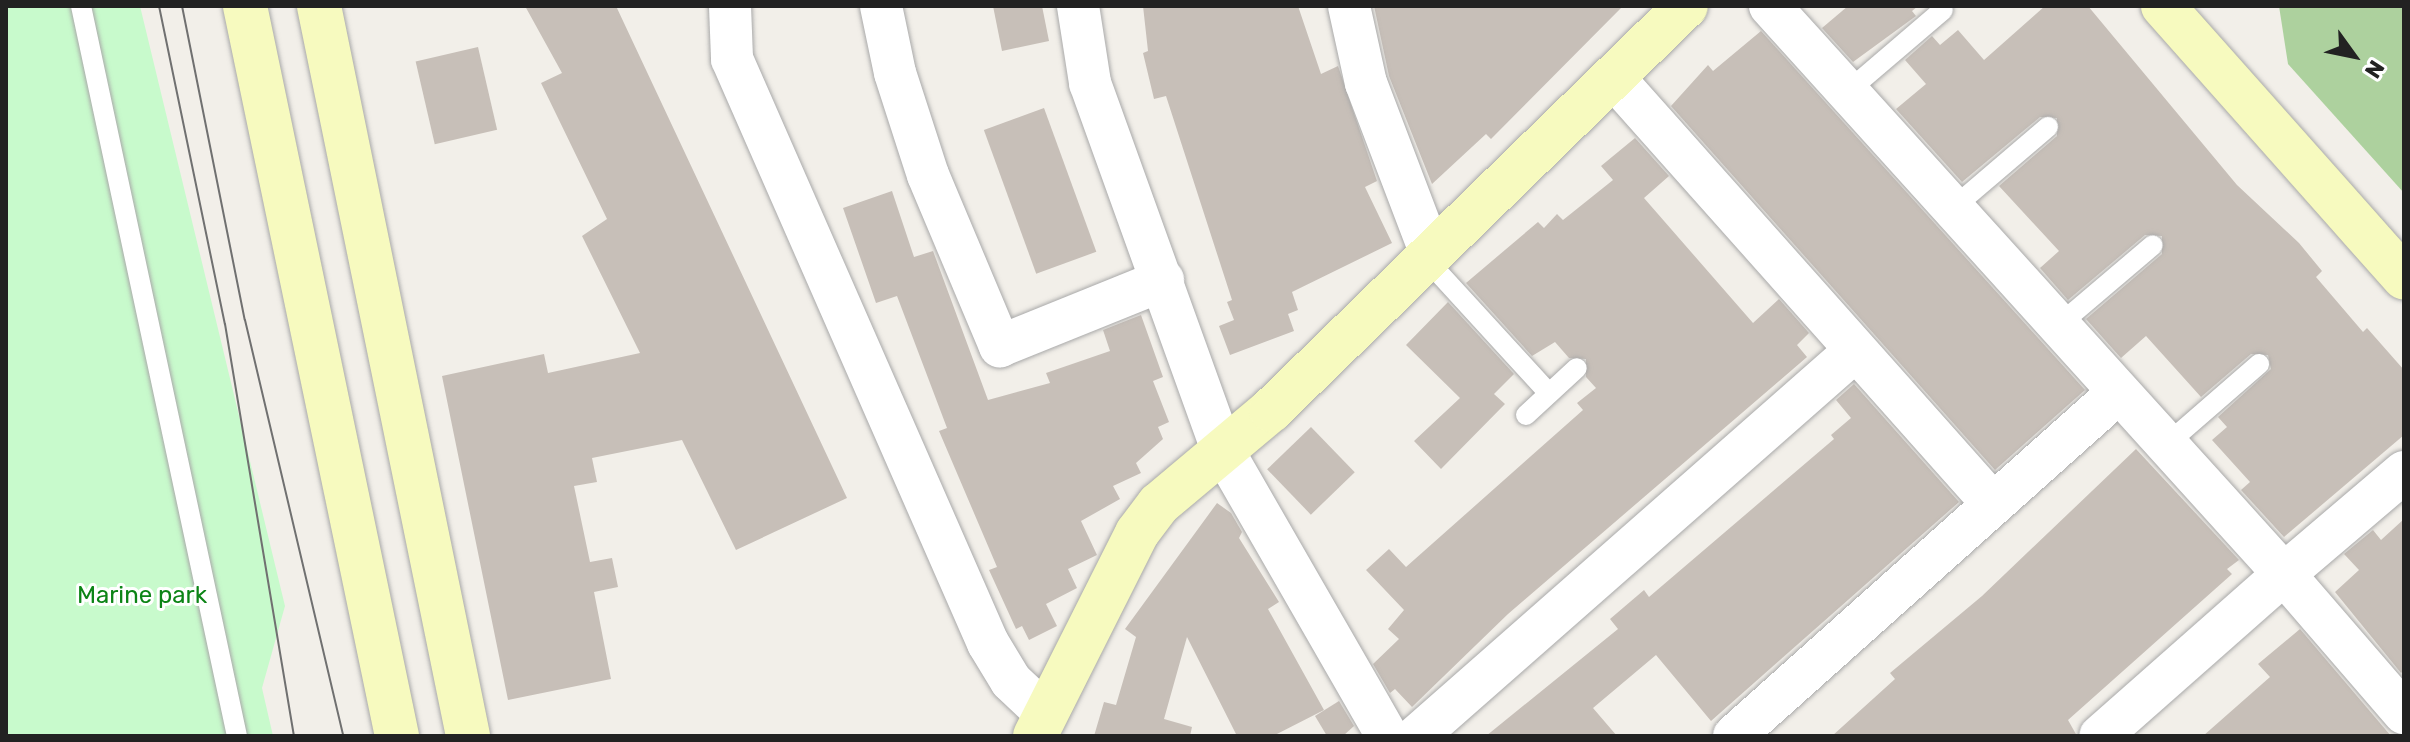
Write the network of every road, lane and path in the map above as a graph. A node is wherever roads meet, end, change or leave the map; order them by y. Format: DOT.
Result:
graph roads {
  1 [pos="81,6"];
  2 [pos="245,6"];
  3 [pos="319,6"];
  4 [pos="730,6"];
  5 [pos="881,6"];
  6 [pos="1078,6"];
  7 [pos="1349,6"];
  8 [pos="1686,6"];
  9 [pos="1770,6"];
  10 [pos="2163,6"];
  11 [pos="1943,10"];
  12 [pos="1613,77"];
  13 [pos="1847,92"];
  14 [pos="2048,127"];
  15 [pos="1953,208"];
  16 [pos="2153,245"];
  17 [pos="1428,256"];
  18 [pos="2404,277"];
  19 [pos="1163,280"];
  20 [pos="2059,325"];
  21 [pos="1855,351"];
  22 [pos="2259,364"];
  23 [pos="1577,368"];
  24 [pos="2119,392"];
  25 [pos="1549,393"];
  26 [pos="1526,415"];
  27 [pos="2167,444"];
  28 [pos="1221,447"];
  29 [pos="2404,472"];
  30 [pos="1993,504"];
  31 [pos="2284,574"];
  32 [pos="2401,702"];
  33 [pos="1040,725"];
  34 [pos="237,736"];
  35 [pos="397,736"];
  36 [pos="468,736"];
  37 [pos="1387,736"];
  38 [pos="1417,736"];
  39 [pos="1734,736"];
  40 [pos="2100,736"];
  1 -- 34 [label="lane"];
  2 -- 35 [label="street"];
  3 -- 36 [label="street"];
  4 -- 33 [label="street"];
  5 -- 19 [label="street"];
  6 -- 19 [label="street"];
  7 -- 17 [label="street"];
  8 -- 12 [label="street"];
  9 -- 13 [label="street"];
  10 -- 18 [label="street"];
  11 -- 13 [label="lane"];
  12 -- 17 [label="street"];
  12 -- 21 [label="street"];
  13 -- 15 [label="street"];
  14 -- 15 [label="lane"];
  15 -- 20 [label="street"];
  16 -- 20 [label="lane"];
  17 -- 25 [label="lane"];
  17 -- 28 [label="street"];
  19 -- 28 [label="street"];
  20 -- 24 [label="street"];
  21 -- 30 [label="street"];
  21 -- 38 [label="street"];
  22 -- 27 [label="lane"];
  23 -- 25 [label="lane"];
  24 -- 27 [label="street"];
  24 -- 30 [label="street"];
  25 -- 26 [label="lane"];
  27 -- 31 [label="street"];
  28 -- 33 [label="street"];
  28 -- 37 [label="street"];
  29 -- 31 [label="street"];
  30 -- 39 [label="street"];
  31 -- 32 [label="street"];
  31 -- 40 [label="street"];
}
